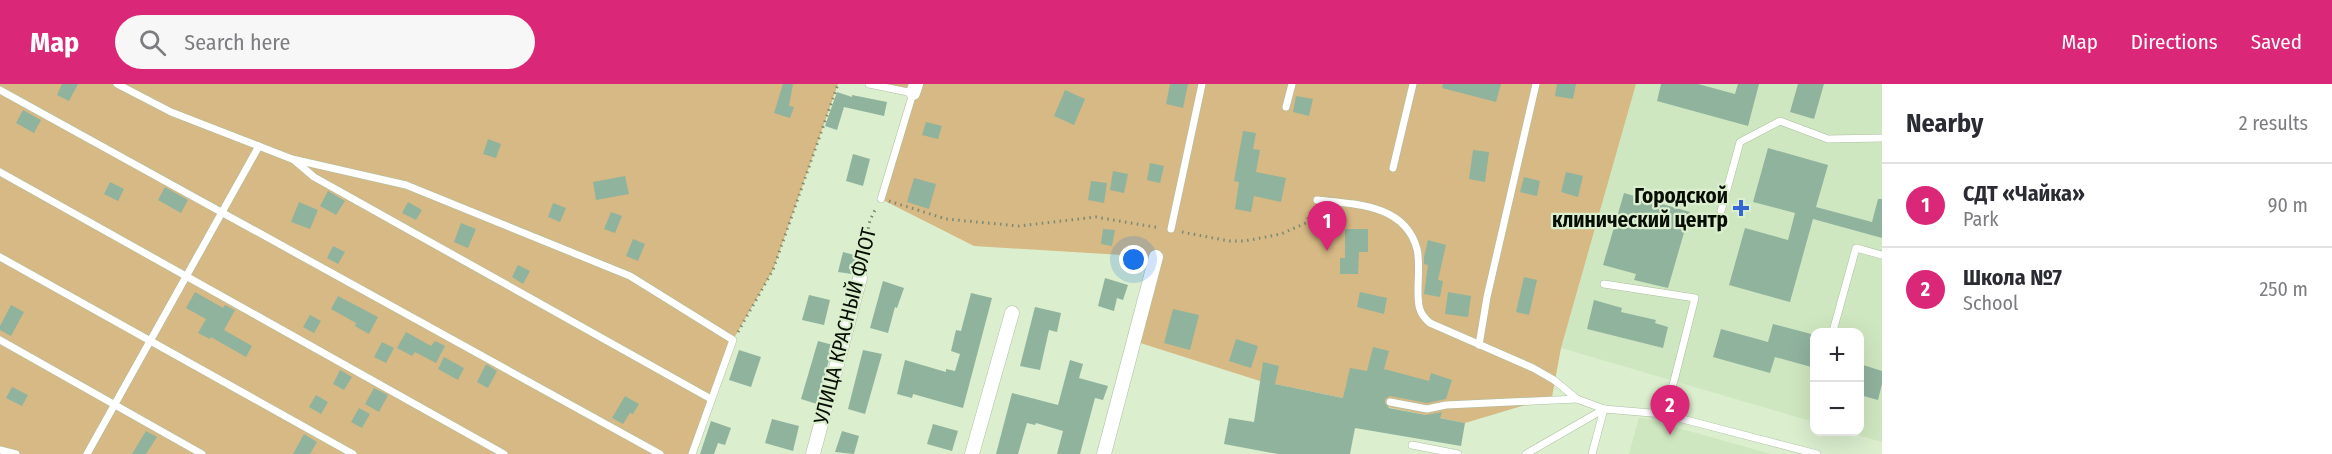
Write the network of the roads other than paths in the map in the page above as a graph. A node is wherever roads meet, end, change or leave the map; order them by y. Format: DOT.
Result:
graph roads {
  1 [pos="117,84"];
  2 [pos="869,84"];
  3 [pos="1202,84"];
  4 [pos="1292,84"];
  5 [pos="1413,84"];
  6 [pos="1536,84"];
  7 [pos="915,88"];
  8 [pos="0,90"];
  9 [pos="1286,107"];
  10 [pos="1882,138"];
  11 [pos="259,146"];
  12 [pos="292,159"];
  13 [pos="1393,168"];
  14 [pos="0,172"];
  15 [pos="881,199"];
  16 [pos="1317,200"];
  17 [pos="1721,211"];
  18 [pos="221,212"];
  19 [pos="1171,229"];
  20 [pos="1882,255"];
  21 [pos="0,257"];
  22 [pos="1156,257"];
  23 [pos="186,276"];
  24 [pos="860,278"];
  25 [pos="1604,284"];
  26 [pos="1012,313"];
  27 [pos="1834,328"];
  28 [pos="0,340"];
  29 [pos="151,340"];
  30 [pos="1479,345"];
  31 [pos="711,399"];
  32 [pos="1577,399"];
  33 [pos="1390,402"];
  34 [pos="116,404"];
  35 [pos="1604,410"];
  36 [pos="1663,414"];
  37 [pos="1412,445"];
  38 [pos="0,450"];
  39 [pos="16,454"];
  40 [pos="87,454"];
  41 [pos="202,454"];
  42 [pos="353,454"];
  43 [pos="504,454"];
  44 [pos="660,454"];
  45 [pos="692,454"];
  46 [pos="813,454"];
  47 [pos="972,454"];
  48 [pos="1104,454"];
  49 [pos="1458,454"];
  50 [pos="1526,454"];
  51 [pos="1592,454"];
  52 [pos="1816,454"];
  1 -- 11 [label="lane"];
  2 -- 7 [label="lane"];
  3 -- 19 [label="lane"];
  4 -- 9 [label="lane"];
  5 -- 13 [label="lane"];
  6 -- 30 [label="lane"];
  7 -- 15 [label="lane"];
  8 -- 18 [label="lane"];
  10 -- 17 [label="lane"];
  11 -- 12 [label="lane"];
  11 -- 18 [label="lane"];
  12 -- 31 [label="lane"];
  12 -- 31 [label="lane"];
  14 -- 23 [label="lane"];
  16 -- 30 [label="lane"];
  18 -- 23 [label="lane"];
  18 -- 44 [label="lane"];
  20 -- 27 [label="lane"];
  21 -- 29 [label="lane"];
  22 -- 48 [label="street"];
  23 -- 29 [label="lane"];
  23 -- 43 [label="lane"];
  24 -- 46 [label="street, УЛИЦА КРАСНЫЙ ФЛОТ"];
  25 -- 36 [label="lane"];
  26 -- 47 [label="street"];
  28 -- 34 [label="lane"];
  29 -- 34 [label="lane"];
  29 -- 42 [label="lane"];
  30 -- 32 [label="lane"];
  31 -- 45 [label="lane"];
  32 -- 33 [label="lane"];
  32 -- 35 [label="lane"];
  34 -- 40 [label="lane"];
  34 -- 41 [label="lane"];
  35 -- 36 [label="lane"];
  35 -- 50 [label="lane"];
  35 -- 51 [label="lane"];
  36 -- 52 [label="lane"];
  37 -- 49 [label="lane"];
  38 -- 39 [label="lane"];
}
